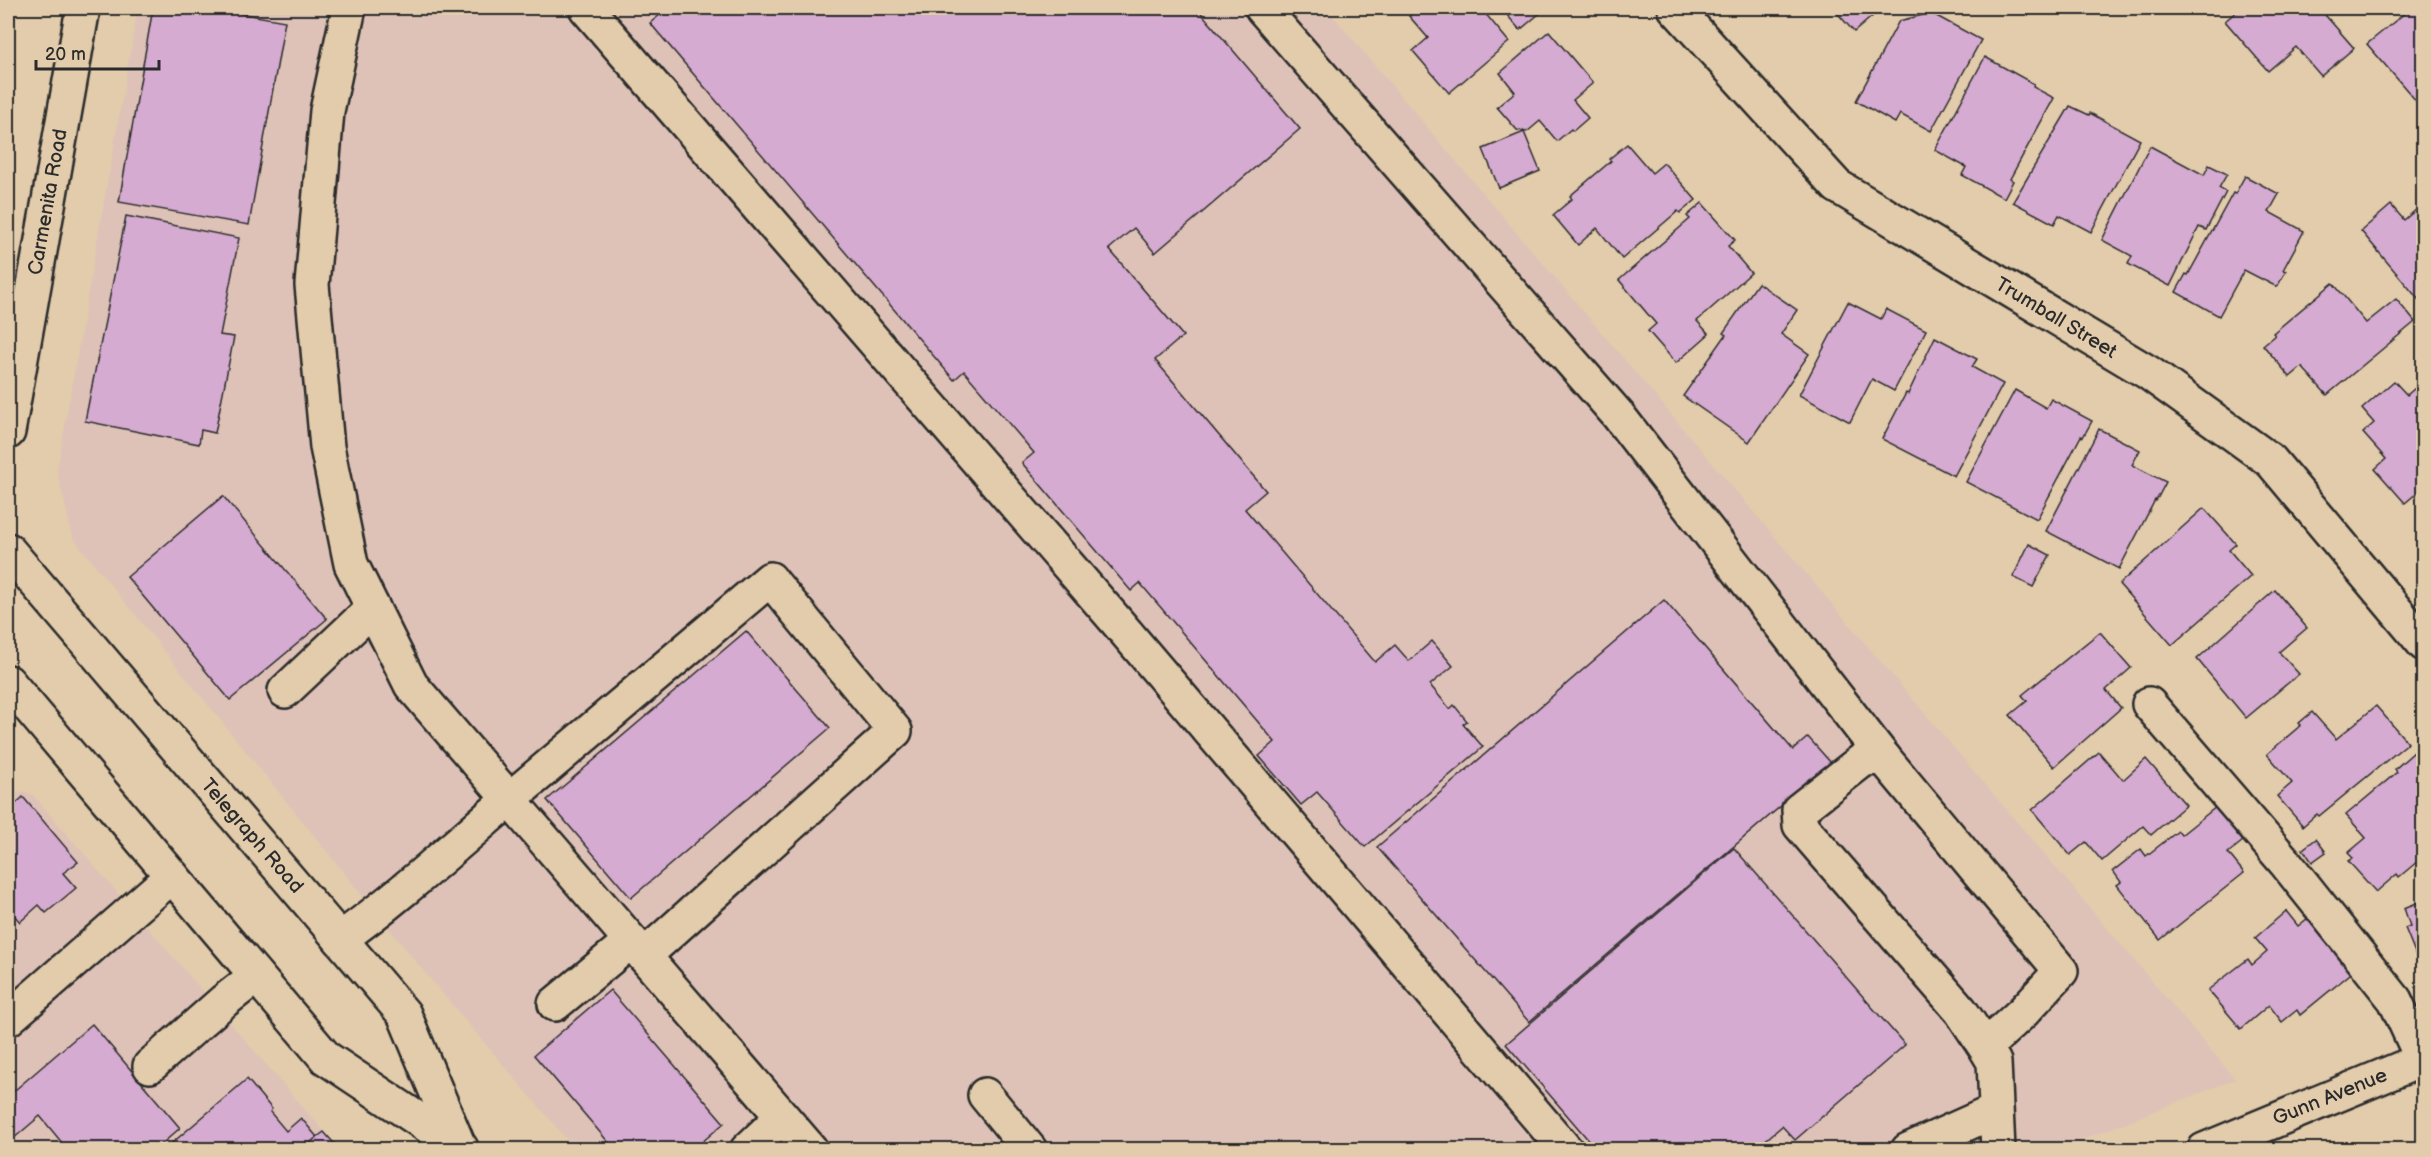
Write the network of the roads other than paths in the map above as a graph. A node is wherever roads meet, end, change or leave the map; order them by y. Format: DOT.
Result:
graph roads {
  1 [pos="83,8"];
  2 [pos="349,8"];
  3 [pos="586,8"];
  4 [pos="1262,8"];
  5 [pos="1675,8"];
  6 [pos="8,432"];
  7 [pos="8,550"];
  8 [pos="373,608"];
  9 [pos="2424,644"];
  10 [pos="8,682"];
  11 [pos="285,691"];
  12 [pos="2149,704"];
  13 [pos="1884,758"];
  14 [pos="509,799"];
  15 [pos="172,876"];
  16 [pos="340,939"];
  17 [pos="638,948"];
  18 [pos="256,976"];
  19 [pos="555,1004"];
  20 [pos="11,1013"];
  21 [pos="1985,1047"];
  22 [pos="2423,1059"];
  23 [pos="150,1066"];
  24 [pos="985,1095"];
  25 [pos="1995,1111"];
  26 [pos="782,1117"];
  27 [pos="460,1147"];
  28 [pos="747,1149"];
  29 [pos="811,1149"];
  30 [pos="1030,1149"];
  31 [pos="1566,1149"];
  32 [pos="1908,1149"];
  33 [pos="1998,1149"];
  34 [pos="2204,1149"];
  1 -- 6 [label="main road, Carmenita Road"];
  2 -- 8 [label="main road"];
  3 -- 31 [label="main road"];
  4 -- 13 [label="main road"];
  5 -- 9 [label="main road, Trumball Street"];
  7 -- 16 [label="main road, Telegraph Road"];
  8 -- 11 [label="main road"];
  8 -- 14 [label="main road"];
  10 -- 15 [label="main road, Telegraph Road"];
  12 -- 22 [label="main road"];
  13 -- 21 [label="main road"];
  13 -- 21 [label="main road"];
  14 -- 16 [label="main road"];
  14 -- 17 [label="main road"];
  14 -- 17 [label="main road"];
  15 -- 18 [label="main road, Telegraph Road"];
  15 -- 20 [label="main road"];
  16 -- 27 [label="main road, Telegraph Road"];
  17 -- 19 [label="main road"];
  17 -- 26 [label="main road"];
  18 -- 23 [label="main road"];
  18 -- 27 [label="main road, Telegraph Road"];
  21 -- 25 [label="main road"];
  22 -- 34 [label="main road, Gunn Avenue"];
  24 -- 30 [label="main road"];
  25 -- 32 [label="main road"];
  25 -- 33 [label="main road"];
  26 -- 28 [label="main road"];
  26 -- 29 [label="main road"];
}
